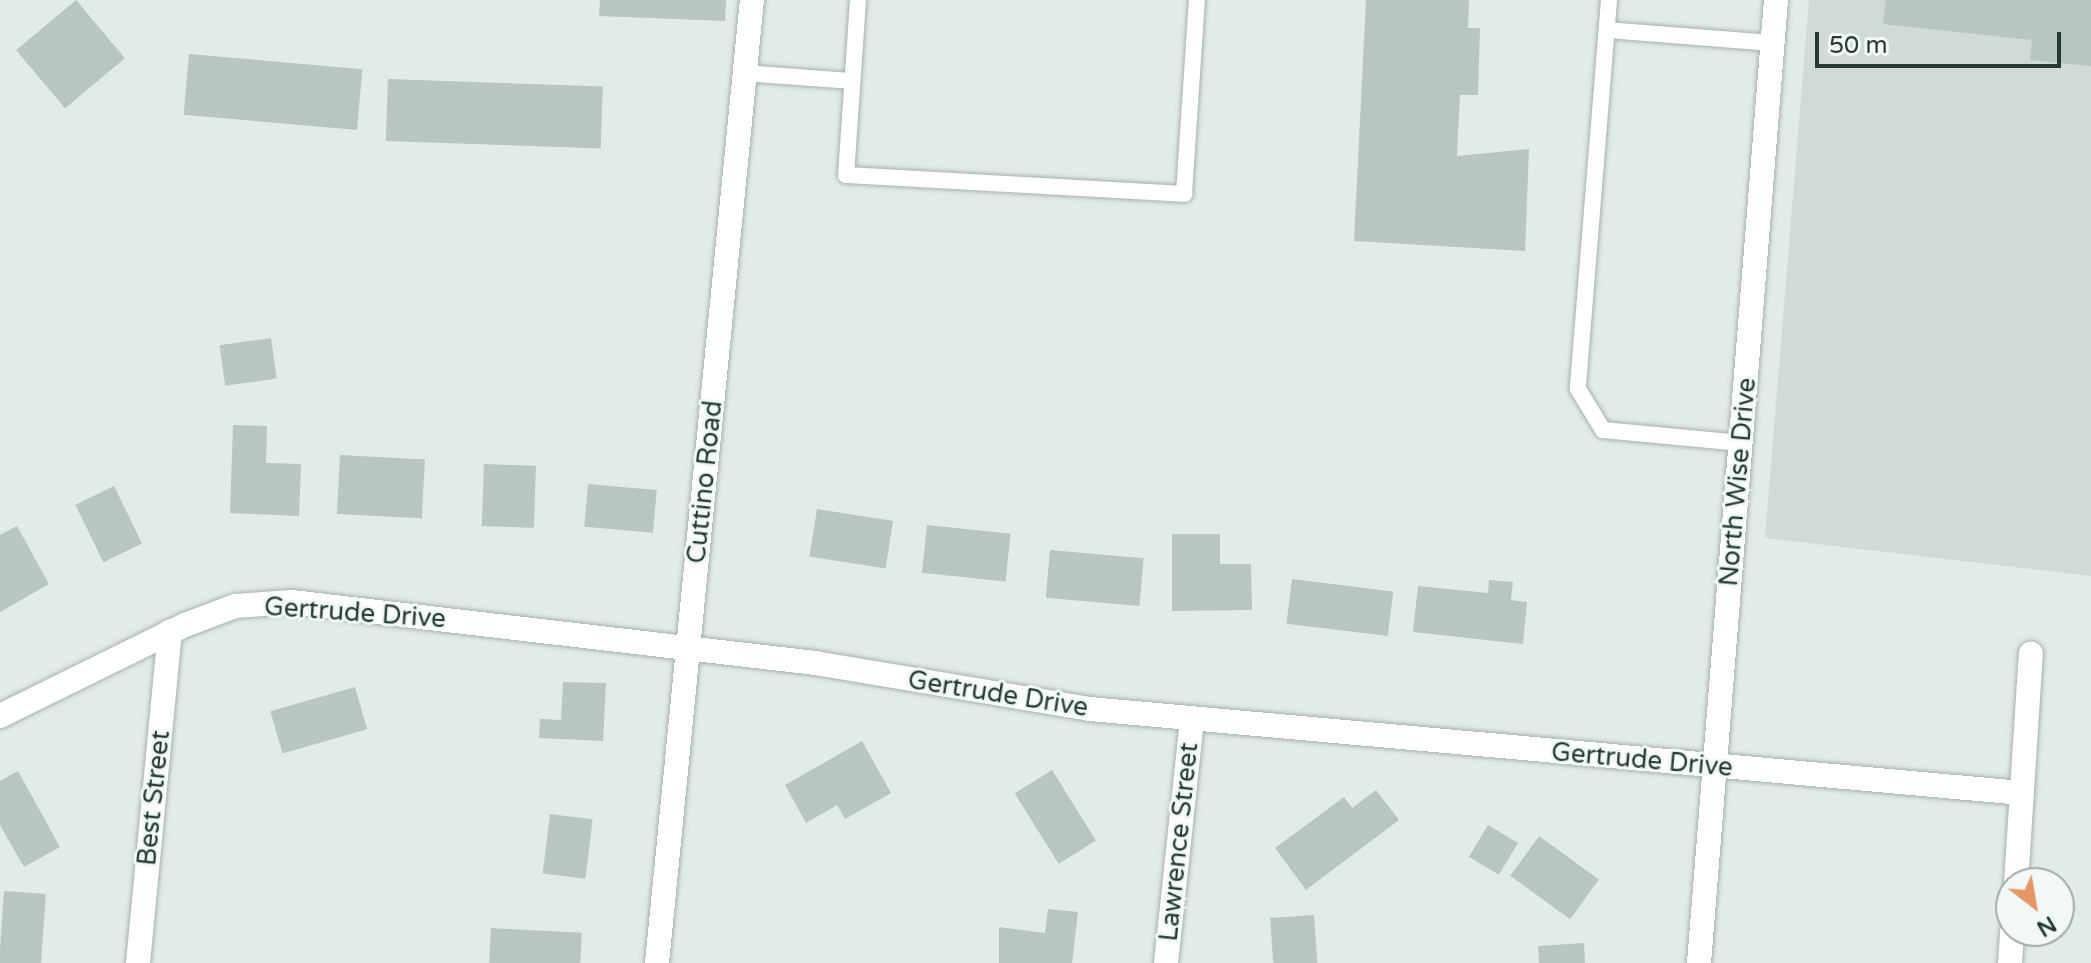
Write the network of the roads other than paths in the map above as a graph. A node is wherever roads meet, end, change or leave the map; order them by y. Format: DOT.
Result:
graph roads {
  1 [pos="752,0"];
  2 [pos="858,0"];
  3 [pos="1197,0"];
  4 [pos="1609,0"];
  5 [pos="1776,0"];
  6 [pos="1607,30"];
  7 [pos="1773,43"];
  8 [pos="745,73"];
  9 [pos="852,81"];
  10 [pos="1741,443"];
  11 [pos="170,632"];
  12 [pos="688,647"];
  13 [pos="2031,653"];
  14 [pos="0,716"];
  15 [pos="1192,721"];
  16 [pos="1715,767"];
  17 [pos="2022,793"];
  18 [pos="2017,867"];
  19 [pos="138,963"];
  20 [pos="657,963"];
  21 [pos="1166,963"];
  22 [pos="1699,963"];
  1 -- 8 [label="street, Cuttino Road"];
  2 -- 9 [label="lane"];
  3 -- 9 [label="lane"];
  4 -- 6 [label="lane"];
  5 -- 7 [label="street, North Wise Drive"];
  6 -- 7 [label="lane"];
  6 -- 10 [label="lane"];
  7 -- 10 [label="street, North Wise Drive"];
  8 -- 9 [label="lane"];
  8 -- 12 [label="street, Cuttino Road"];
  10 -- 16 [label="street, North Wise Drive"];
  11 -- 12 [label="street, Gertrude Drive"];
  11 -- 14 [label="street, Gertrude Drive"];
  11 -- 19 [label="street, Best Street"];
  12 -- 15 [label="street, Gertrude Drive"];
  12 -- 20 [label="street, Cuttino Road"];
  13 -- 17 [label="street"];
  15 -- 16 [label="street, Gertrude Drive"];
  15 -- 21 [label="street, Lawrence Street"];
  16 -- 17 [label="street, Gertrude Drive"];
  16 -- 22 [label="street, North Wise Drive"];
  17 -- 18 [label="street"];
}
